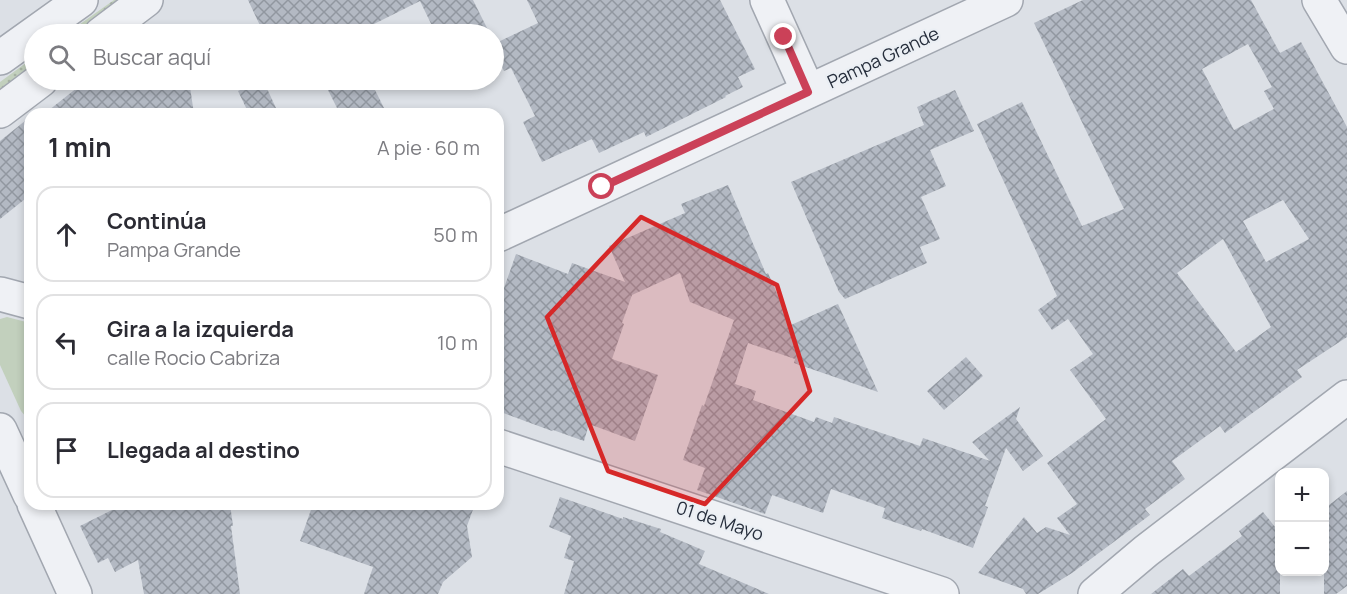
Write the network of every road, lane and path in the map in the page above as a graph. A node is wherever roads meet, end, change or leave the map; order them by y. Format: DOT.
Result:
graph roads {
  1 [pos="81,0"];
  2 [pos="146,0"];
  3 [pos="767,0"];
  4 [pos="1006,0"];
  5 [pos="1319,0"];
  6 [pos="47,24"];
  7 [pos="114,24"];
  8 [pos="24,41"];
  9 [pos="1347,47"];
  10 [pos="0,58"];
  11 [pos="28,90"];
  12 [pos="808,92"];
  13 [pos="0,111"];
  14 [pos="504,232"];
  15 [pos="0,294"];
  16 [pos="24,300"];
  17 [pos="1347,397"];
  18 [pos="14,446"];
  19 [pos="504,448"];
  20 [pos="24,477"];
  21 [pos="37,510"];
  22 [pos="75,594"];
  23 [pos="942,594"];
  24 [pos="1095,594"];
  1 -- 6 [label="street"];
  2 -- 7 [label="street"];
  3 -- 12 [label="street"];
  4 -- 12 [label="street, Pampa Grande"];
  5 -- 9 [label="street"];
  8 -- 10 [label="street"];
  11 -- 13 [label="street"];
  12 -- 14 [label="street, Pampa Grande"];
  15 -- 16 [label="street"];
  17 -- 24 [label="street"];
  18 -- 20 [label="street"];
  19 -- 23 [label="street, 01 de Mayo"];
  21 -- 22 [label="street"];
}
